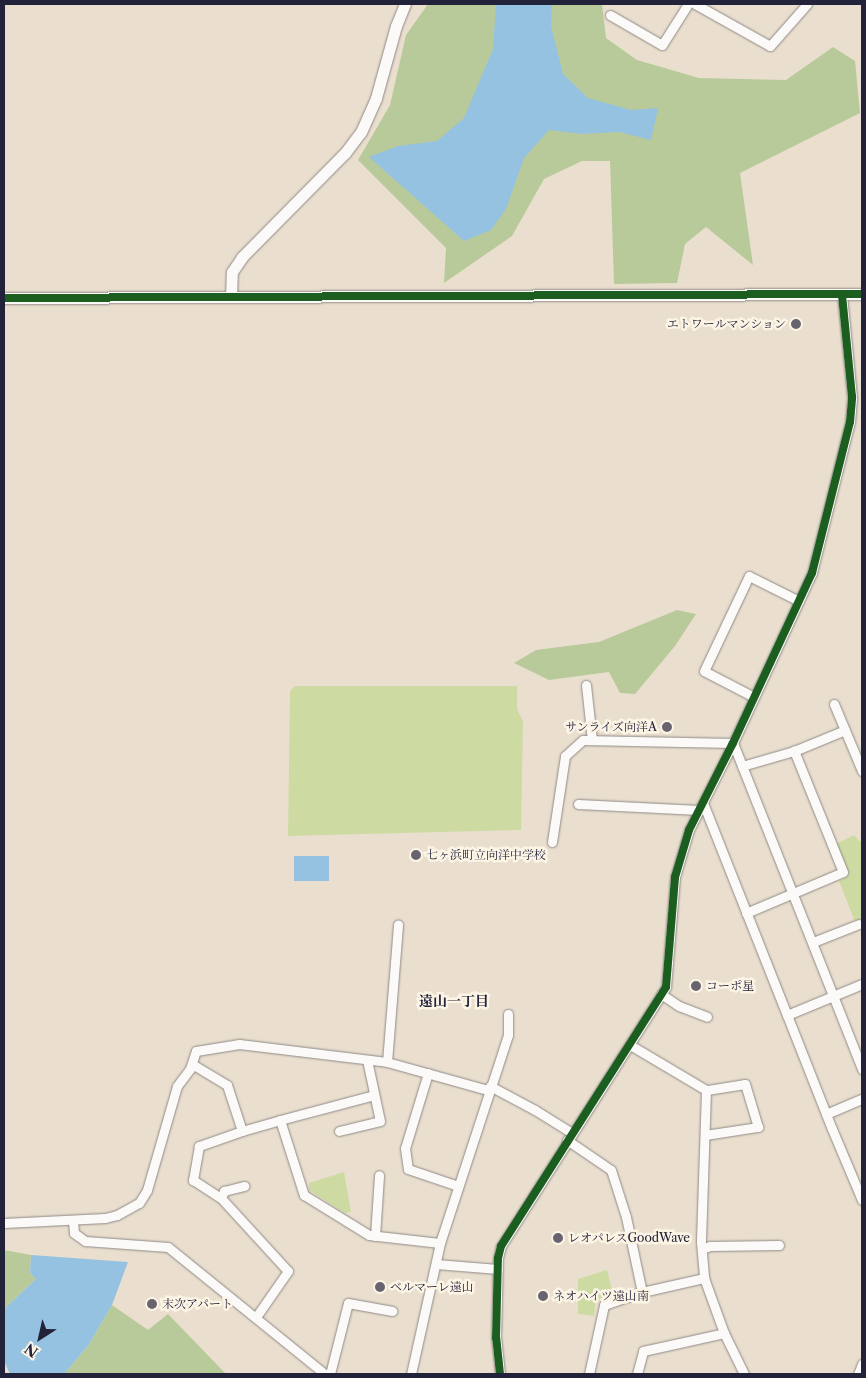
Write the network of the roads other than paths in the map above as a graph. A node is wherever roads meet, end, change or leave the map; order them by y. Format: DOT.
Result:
graph roads {
  1 [pos="405,4"];
  2 [pos="688,4"];
  3 [pos="695,4"];
  4 [pos="807,4"];
  5 [pos="610,15"];
  6 [pos="862,294"];
  7 [pos="842,295"];
  8 [pos="231,297"];
  9 [pos="4,298"];
  10 [pos="799,601"];
  11 [pos="586,686"];
  12 [pos="754,697"];
  13 [pos="834,704"];
  14 [pos="845,730"];
  15 [pos="592,740"];
  16 [pos="733,743"];
  17 [pos="794,751"];
  18 [pos="742,766"];
  19 [pos="862,771"];
  20 [pos="578,804"];
  21 [pos="701,806"];
  22 [pos="552,842"];
  23 [pos="794,894"];
  24 [pos="746,913"];
  25 [pos="398,924"];
  26 [pos="859,924"];
  27 [pos="813,942"];
  28 [pos="862,984"];
  29 [pos="662,994"];
  30 [pos="834,995"];
  31 [pos="508,1014"];
  32 [pos="787,1014"];
  33 [pos="707,1017"];
  34 [pos="630,1045"];
  35 [pos="367,1060"];
  36 [pos="387,1062"];
  37 [pos="192,1064"];
  38 [pos="862,1069"];
  39 [pos="428,1073"];
  40 [pos="489,1088"];
  41 [pos="706,1090"];
  42 [pos="374,1095"];
  43 [pos="862,1099"];
  44 [pos="826,1114"];
  45 [pos="280,1120"];
  46 [pos="242,1131"];
  47 [pos="339,1131"];
  48 [pos="705,1135"];
  49 [pos="569,1137"];
  50 [pos="379,1176"];
  51 [pos="244,1186"];
  52 [pos="458,1186"];
  53 [pos="221,1198"];
  54 [pos="862,1200"];
  55 [pos="73,1220"];
  56 [pos="4,1222"];
  57 [pos="375,1236"];
  58 [pos="440,1243"];
  59 [pos="779,1245"];
  60 [pos="702,1249"];
  61 [pos="436,1264"];
  62 [pos="498,1269"];
  63 [pos="704,1278"];
  64 [pos="642,1292"];
  65 [pos="392,1311"];
  66 [pos="256,1317"];
  67 [pos="724,1334"];
  68 [pos="862,1364"];
  69 [pos="325,1374"];
  70 [pos="330,1374"];
  71 [pos="410,1374"];
  72 [pos="500,1374"];
  73 [pos="589,1374"];
  74 [pos="637,1374"];
  75 [pos="744,1374"];
  76 [pos="858,1374"];
  1 -- 8 [label="street"];
  2 -- 5 [label="street"];
  3 -- 4 [label="street"];
  6 -- 7 [label="street"];
  7 -- 8 [label="street"];
  7 -- 10 [label="street"];
  8 -- 9 [label="street"];
  10 -- 12 [label="street"];
  10 -- 12 [label="street"];
  11 -- 15 [label="street"];
  12 -- 16 [label="street"];
  13 -- 14 [label="street"];
  14 -- 17 [label="street"];
  14 -- 19 [label="street"];
  15 -- 16 [label="street"];
  15 -- 22 [label="street"];
  16 -- 18 [label="street"];
  16 -- 21 [label="street"];
  17 -- 18 [label="street"];
  17 -- 23 [label="street"];
  18 -- 23 [label="street"];
  20 -- 21 [label="street"];
  21 -- 24 [label="street"];
  21 -- 29 [label="street"];
  23 -- 24 [label="street"];
  23 -- 27 [label="street"];
  24 -- 32 [label="street"];
  25 -- 36 [label="street"];
  26 -- 27 [label="street"];
  27 -- 30 [label="street"];
  28 -- 30 [label="street"];
  29 -- 33 [label="street"];
  29 -- 34 [label="street"];
  30 -- 32 [label="street"];
  30 -- 38 [label="street"];
  31 -- 40 [label="street"];
  32 -- 44 [label="street"];
  34 -- 41 [label="street"];
  34 -- 49 [label="street"];
  35 -- 36 [label="street"];
  35 -- 37 [label="street"];
  35 -- 42 [label="street"];
  36 -- 39 [label="street"];
  37 -- 46 [label="street"];
  37 -- 55 [label="street"];
  39 -- 40 [label="street"];
  39 -- 52 [label="street"];
  40 -- 49 [label="street"];
  40 -- 52 [label="street"];
  41 -- 48 [label="street"];
  41 -- 48 [label="street"];
  42 -- 45 [label="street"];
  42 -- 47 [label="street"];
  43 -- 44 [label="street"];
  44 -- 54 [label="street"];
  45 -- 46 [label="street"];
  45 -- 57 [label="street"];
  46 -- 53 [label="street"];
  48 -- 60 [label="street"];
  49 -- 62 [label="street"];
  49 -- 64 [label="street"];
  50 -- 57 [label="street"];
  51 -- 53 [label="street"];
  52 -- 58 [label="street"];
  53 -- 66 [label="street"];
  55 -- 56 [label="street"];
  55 -- 66 [label="street"];
  57 -- 58 [label="street"];
  58 -- 61 [label="street"];
  59 -- 60 [label="street"];
  60 -- 63 [label="street"];
  61 -- 62 [label="street"];
  61 -- 71 [label="street"];
  62 -- 72 [label="street"];
  63 -- 64 [label="street"];
  63 -- 67 [label="street"];
  64 -- 73 [label="street"];
  65 -- 70 [label="street"];
  66 -- 69 [label="street"];
  67 -- 74 [label="street"];
  67 -- 75 [label="street"];
  68 -- 76 [label="street"];
}
